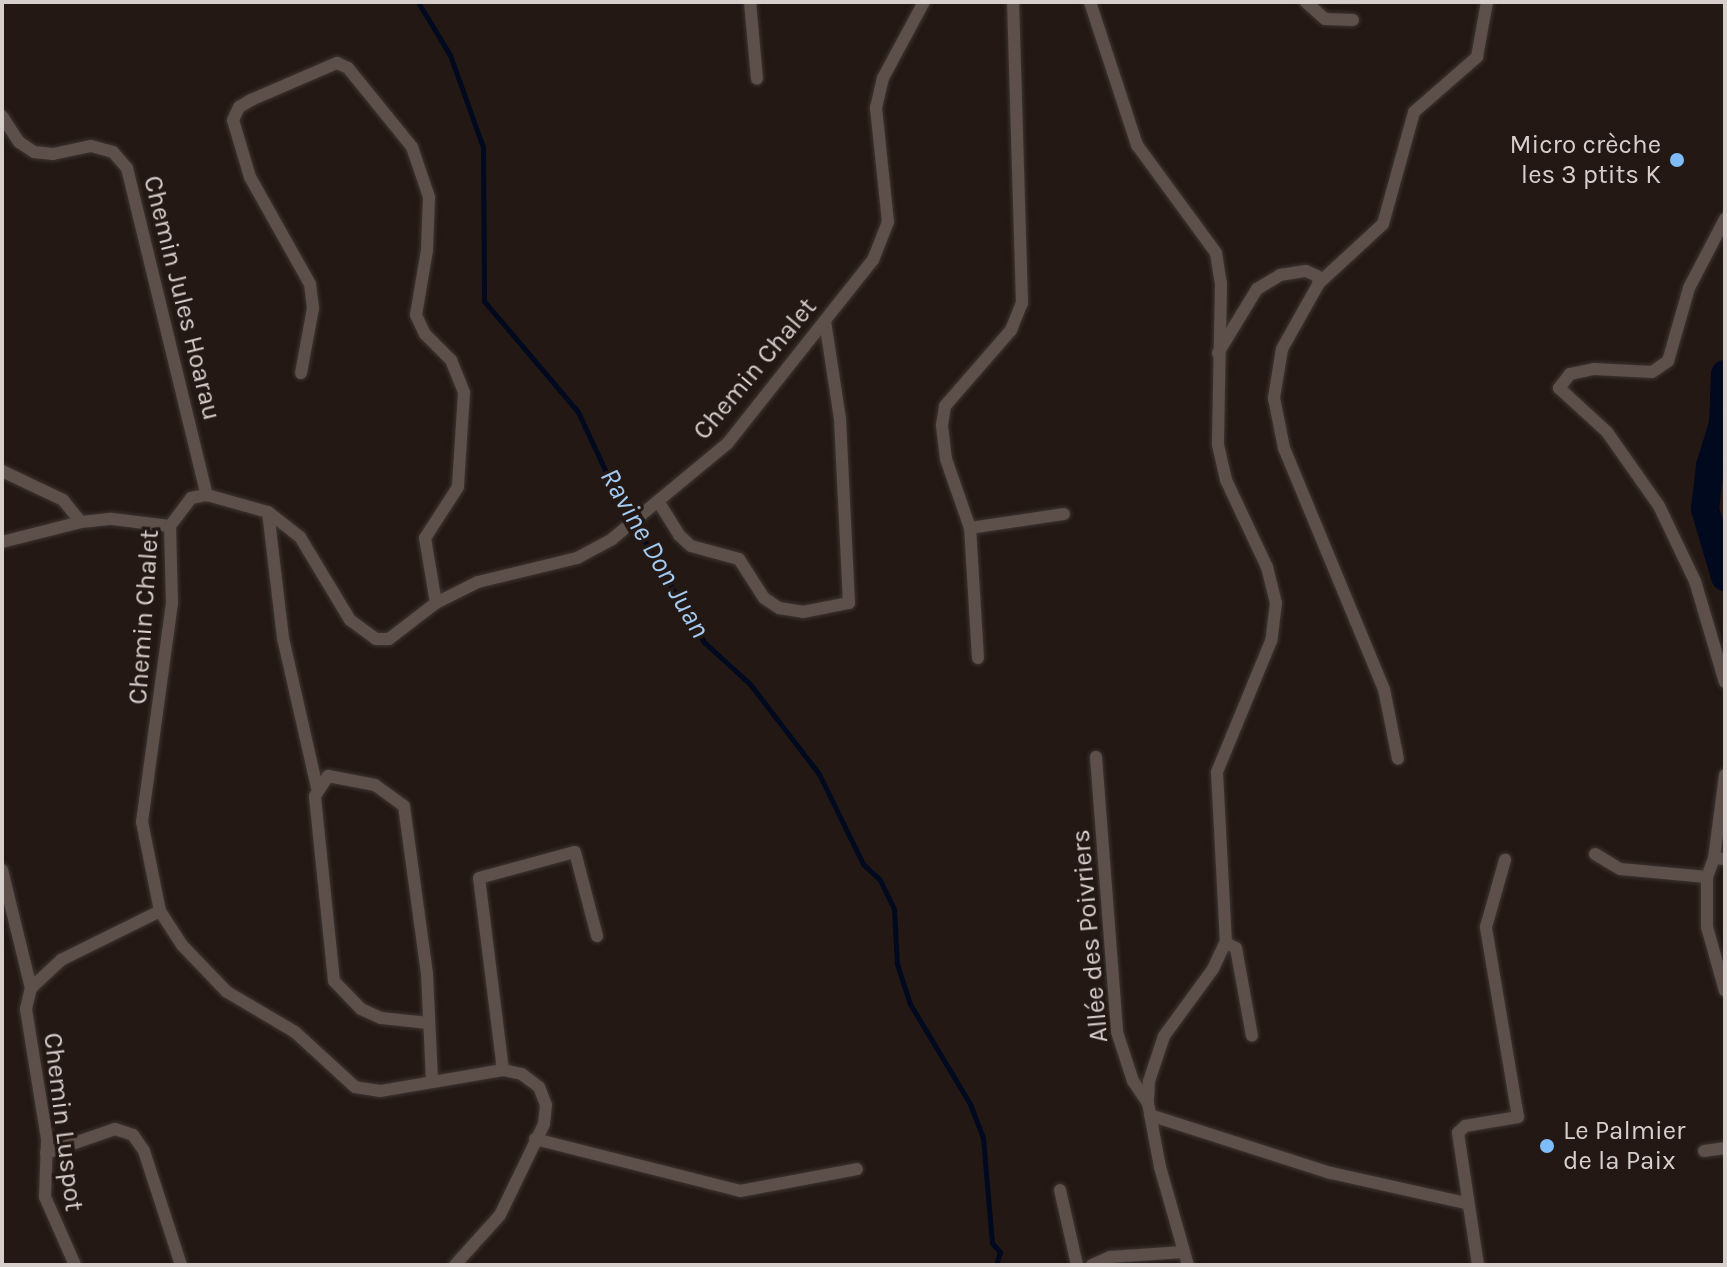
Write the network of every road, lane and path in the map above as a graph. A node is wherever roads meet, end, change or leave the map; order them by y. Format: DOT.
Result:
graph roads {
  1 [pos="750,2"];
  2 [pos="924,2"];
  3 [pos="1013,2"];
  4 [pos="1090,2"];
  5 [pos="1306,2"];
  6 [pos="1487,2"];
  7 [pos="1353,20"];
  8 [pos="757,79"];
  9 [pos="2,116"];
  10 [pos="1725,219"];
  11 [pos="1319,283"];
  12 [pos="825,321"];
  13 [pos="1218,353"];
  14 [pos="301,373"];
  15 [pos="2,471"];
  16 [pos="207,495"];
  17 [pos="655,504"];
  18 [pos="268,512"];
  19 [pos="1064,514"];
  20 [pos="81,522"];
  21 [pos="170,526"];
  22 [pos="970,528"];
  23 [pos="2,542"];
  24 [pos="436,603"];
  25 [pos="978,658"];
  26 [pos="1725,682"];
  27 [pos="1096,757"];
  28 [pos="1398,759"];
  29 [pos="1725,775"];
  30 [pos="317,788"];
  31 [pos="1595,854"];
  32 [pos="1719,859"];
  33 [pos="1505,860"];
  34 [pos="2,870"];
  35 [pos="1707,877"];
  36 [pos="160,911"];
  37 [pos="597,936"];
  38 [pos="1226,943"];
  39 [pos="31,988"];
  40 [pos="1725,991"];
  41 [pos="428,1023"];
  42 [pos="1252,1036"];
  43 [pos="503,1070"];
  44 [pos="432,1082"];
  45 [pos="1149,1109"];
  46 [pos="535,1139"];
  47 [pos="1725,1148"];
  48 [pos="1704,1151"];
  49 [pos="46,1153"];
  50 [pos="857,1169"];
  51 [pos="1060,1190"];
  52 [pos="1465,1203"];
  53 [pos="1186,1258"];
  54 [pos="75,1265"];
  55 [pos="181,1265"];
  56 [pos="455,1265"];
  57 [pos="1077,1265"];
  58 [pos="1092,1265"];
  59 [pos="1478,1265"];
  1 -- 8 [label="street"];
  2 -- 12 [label="street, Chemin Chalet"];
  3 -- 22 [label="street"];
  4 -- 13 [label="street"];
  5 -- 7 [label="street"];
  6 -- 11 [label="street"];
  9 -- 16 [label="street, Chemin Jules Hoarau"];
  10 -- 26 [label="street"];
  11 -- 13 [label="street"];
  11 -- 28 [label="street"];
  12 -- 17 [label="street, Chemin Chalet"];
  12 -- 17 [label="street"];
  13 -- 38 [label="street"];
  14 -- 24 [label="street"];
  15 -- 20 [label="street"];
  16 -- 18 [label="street, Chemin Chalet"];
  16 -- 21 [label="street, Chemin Chalet"];
  17 -- 24 [label="street, Chemin Chalet"];
  18 -- 24 [label="street, Chemin Chalet"];
  18 -- 30 [label="street"];
  19 -- 22 [label="street"];
  20 -- 21 [label="street"];
  20 -- 23 [label="street"];
  21 -- 36 [label="street, Chemin Chalet"];
  22 -- 25 [label="street"];
  27 -- 45 [label="street, Allée des Poivriers"];
  29 -- 32 [label="street"];
  30 -- 41 [label="street"];
  30 -- 41 [label="street"];
  31 -- 35 [label="street"];
  32 -- 35 [label="street"];
  33 -- 52 [label="street"];
  34 -- 39 [label="street, Chemin Luspot"];
  35 -- 40 [label="street"];
  36 -- 39 [label="street"];
  36 -- 44 [label="street, Chemin Chalet"];
  37 -- 43 [label="street"];
  38 -- 42 [label="street"];
  38 -- 45 [label="street"];
  39 -- 49 [label="street, Chemin Luspot"];
  41 -- 44 [label="street"];
  43 -- 44 [label="street, Chemin Chalet"];
  43 -- 46 [label="street"];
  45 -- 52 [label="street"];
  45 -- 53 [label="street"];
  46 -- 50 [label="street"];
  46 -- 56 [label="street"];
  47 -- 48 [label="street"];
  49 -- 54 [label="street, Chemin Luspot"];
  49 -- 55 [label="street"];
  51 -- 57 [label="street"];
  52 -- 59 [label="street"];
  53 -- 58 [label="street"];
}
